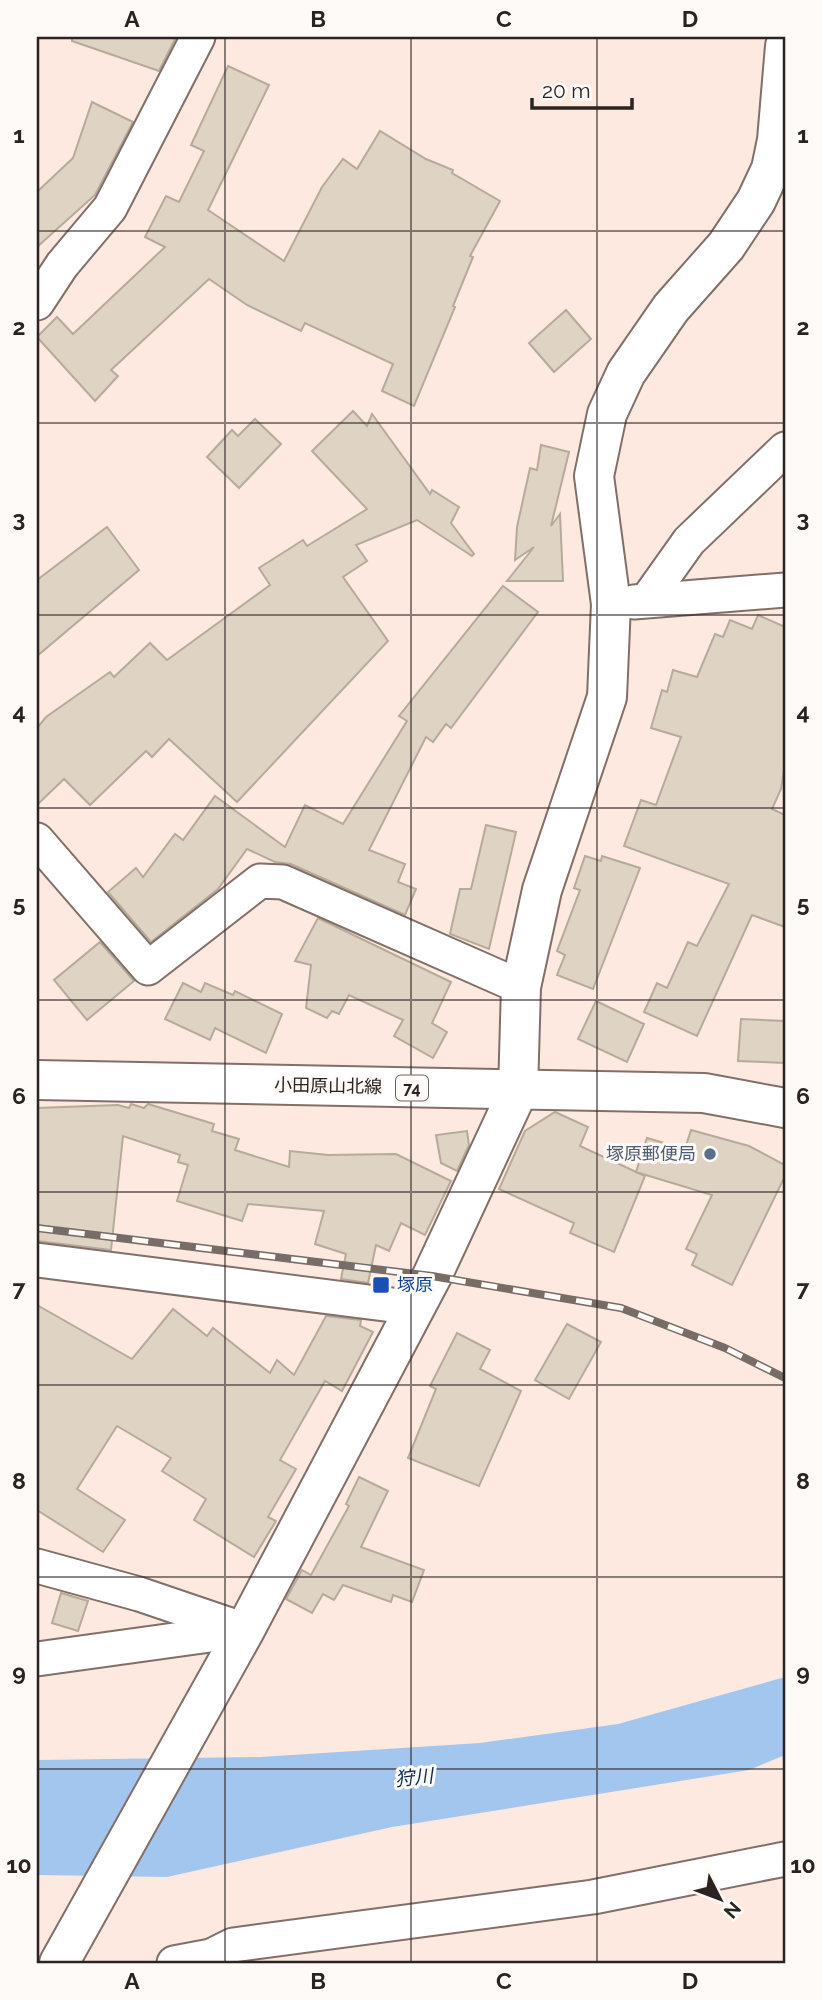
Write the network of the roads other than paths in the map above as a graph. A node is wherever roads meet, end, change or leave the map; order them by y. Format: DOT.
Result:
graph roads {
  1 [pos="198,37"];
  2 [pos="785,46"];
  3 [pos="37,303"];
  4 [pos="785,449"];
  5 [pos="785,590"];
  6 [pos="629,602"];
  7 [pos="37,840"];
  8 [pos="521,987"];
  9 [pos="37,1080"];
  10 [pos="518,1091"];
  11 [pos="785,1108"];
  12 [pos="37,1260"];
  13 [pos="416,1308"];
  14 [pos="37,1566"];
  15 [pos="245,1630"];
  16 [pos="37,1659"];
  17 [pos="785,1859"];
  18 [pos="64,1953"];
  19 [pos="220,1960"];
  20 [pos="174,1963"];
  1 -- 3 [label="street"];
  2 -- 6 [label="street"];
  4 -- 6 [label="street"];
  5 -- 6 [label="street"];
  6 -- 8 [label="street"];
  7 -- 8 [label="street"];
  8 -- 10 [label="street"];
  9 -- 10 [label="street, 小田原山北線 / 74"];
  10 -- 11 [label="street, 小田原山北線 / 74"];
  10 -- 13 [label="street"];
  12 -- 13 [label="street"];
  13 -- 15 [label="street"];
  14 -- 15 [label="street"];
  15 -- 16 [label="street"];
  15 -- 18 [label="street"];
  17 -- 19 [label="street"];
  19 -- 20 [label="street"];
}
